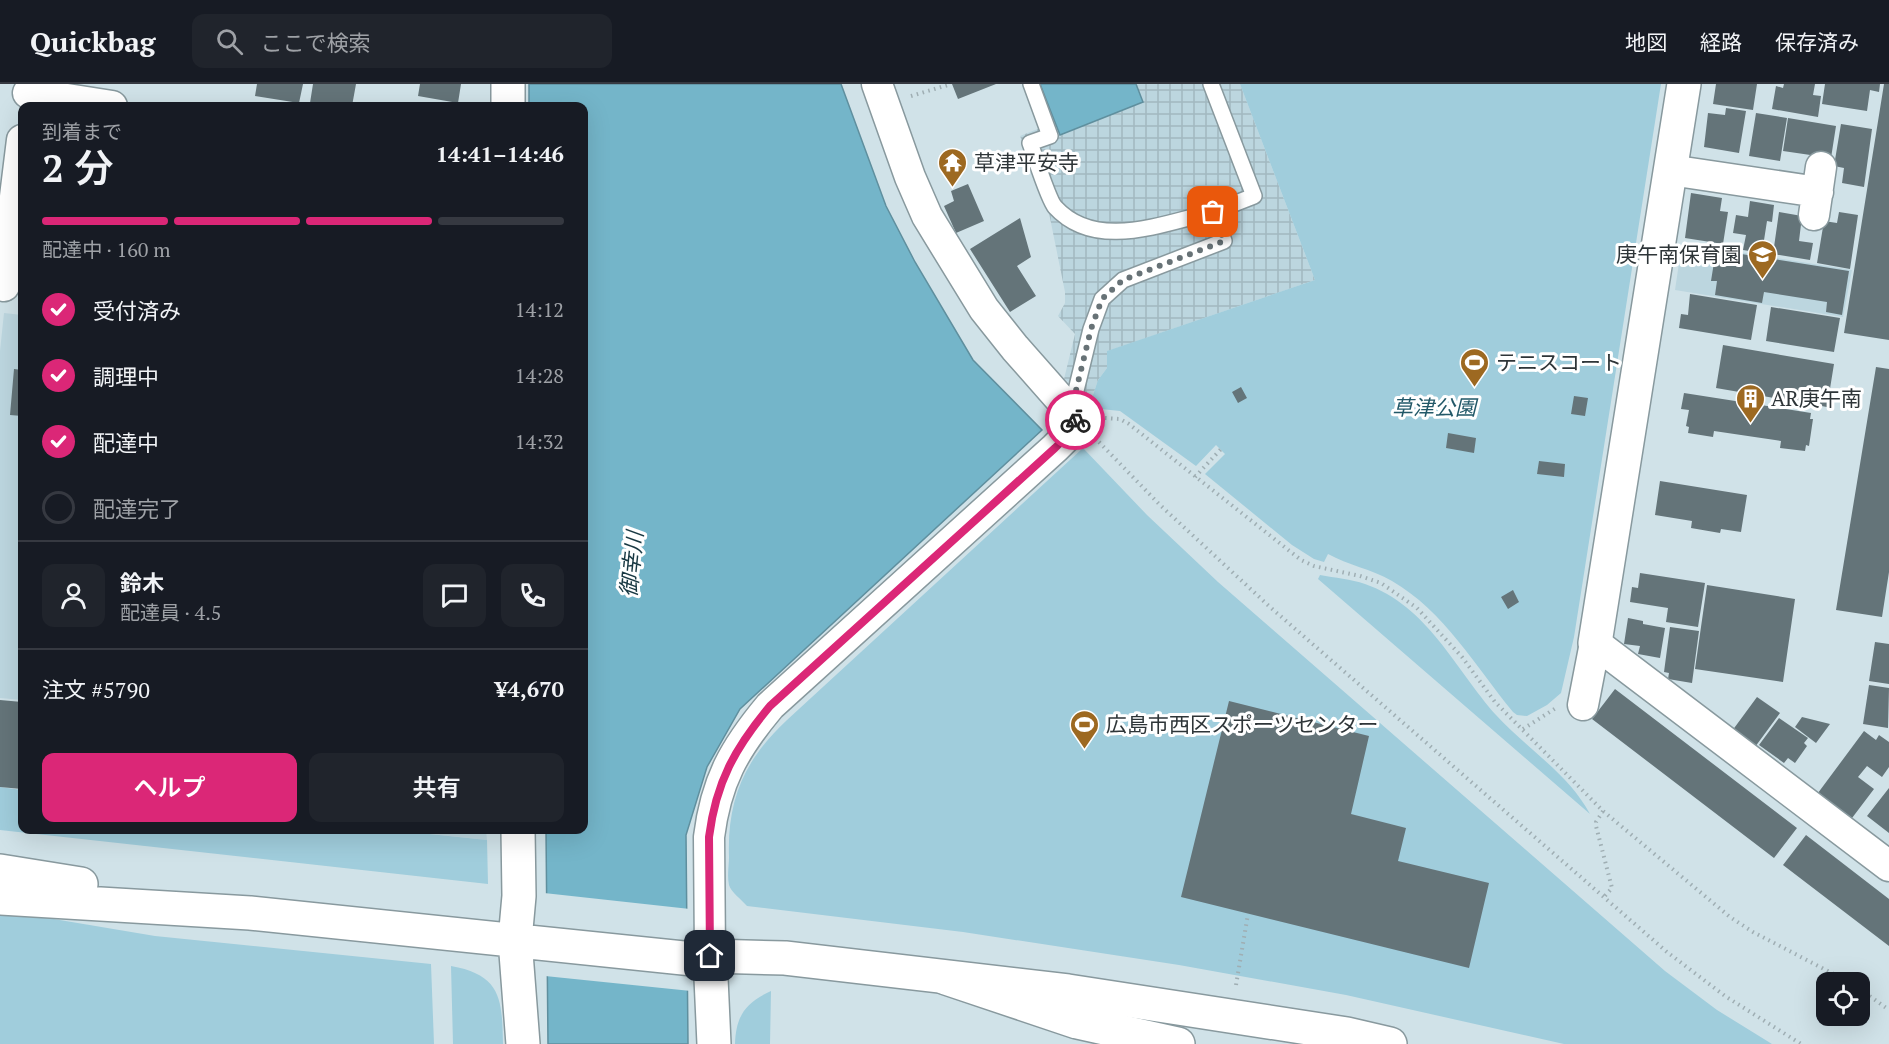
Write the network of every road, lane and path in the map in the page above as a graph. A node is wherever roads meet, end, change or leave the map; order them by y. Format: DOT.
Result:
graph roads {
  1 [pos="508,84"];
  2 [pos="877,84"];
  3 [pos="1032,84"];
  4 [pos="1211,84"];
  5 [pos="1684,84"];
  6 [pos="948,85"];
  7 [pos="917,94"];
  8 [pos="28,95"];
  9 [pos="81,102"];
  10 [pos="508,102"];
  11 [pos="1671,170"];
  12 [pos="18,185"];
  13 [pos="1818,192"];
  14 [pos="1213,212"];
  15 [pos="9,287"];
  16 [pos="1074,419"];
  17 [pos="1221,449"];
  18 [pos="1195,477"];
  19 [pos="1595,643"];
  20 [pos="1583,705"];
  21 [pos="1603,811"];
  22 [pos="519,834"];
  23 [pos="1889,866"];
  24 [pos="0,871"];
  25 [pos="1604,897"];
  26 [pos="0,898"];
  27 [pos="249,913"];
  28 [pos="1248,914"];
  29 [pos="530,942"];
  30 [pos="701,958"];
  31 [pos="1831,972"];
  32 [pos="946,978"];
  33 [pos="1236,985"];
  34 [pos="1870,996"];
  35 [pos="1889,1010"];
  36 [pos="523,1044"];
  37 [pos="714,1044"];
  38 [pos="1178,1044"];
  39 [pos="1390,1044"];
  40 [pos="1801,1044"];
  1 -- 10 [label="main road"];
  2 -- 16 [label="street"];
  3 -- 14 [label="lane"];
  4 -- 14 [label="lane"];
  5 -- 11 [label="main road"];
  6 -- 7 [label="path"];
  8 -- 9 [label="street"];
  11 -- 13 [label="street"];
  11 -- 19 [label="main road"];
  12 -- 15 [label="street"];
  14 -- 16 [label="lane"];
  16 -- 18 [label="path"];
  16 -- 25 [label="path"];
  16 -- 30 [label="street"];
  17 -- 18 [label="path"];
  18 -- 21 [label="path"];
  19 -- 20 [label="street"];
  19 -- 23 [label="street"];
  21 -- 25 [label="path"];
  21 -- 31 [label="path"];
  22 -- 29 [label="main road"];
  24 -- 27 [label="main road"];
  25 -- 40 [label="path"];
  26 -- 27 [label="main road"];
  27 -- 29 [label="main road"];
  28 -- 33 [label="path"];
  29 -- 30 [label="main road"];
  29 -- 36 [label="main road"];
  30 -- 32 [label="main road"];
  30 -- 37 [label="main road"];
  32 -- 38 [label="main road"];
  32 -- 39 [label="main road"];
  34 -- 35 [label="path"];
}
